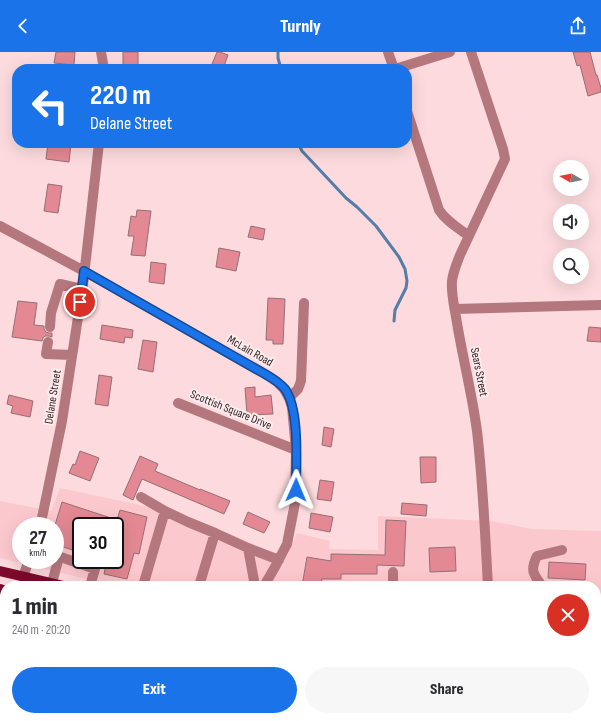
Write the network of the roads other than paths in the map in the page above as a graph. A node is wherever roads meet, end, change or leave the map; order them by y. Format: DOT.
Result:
graph roads {
  1 [pos="101,52"];
  2 [pos="388,52"];
  3 [pos="450,52"];
  4 [pos="471,52"];
  5 [pos="103,64"];
  6 [pos="392,64"];
  7 [pos="410,64"];
  8 [pos="412,126"];
  9 [pos="98,148"];
  10 [pos="0,226"];
  11 [pos="469,236"];
  12 [pos="84,271"];
  13 [pos="82,289"];
  14 [pos="304,303"];
  15 [pos="601,305"];
  16 [pos="455,309"];
  17 [pos="50,327"];
  18 [pos="48,342"];
  19 [pos="72,355"];
  20 [pos="289,398"];
  21 [pos="178,403"];
  22 [pos="296,450"];
  23 [pos="141,497"];
  24 [pos="165,511"];
  25 [pos="42,517"];
  26 [pos="215,533"];
  27 [pos="248,548"];
  28 [pos="562,550"];
  29 [pos="279,560"];
  30 [pos="26,569"];
  31 [pos="55,569"];
  32 [pos="96,569"];
  33 [pos="0,571"];
  34 [pos="393,572"];
  35 [pos="23,577"];
  36 [pos="42,581"];
  37 [pos="52,581"];
  38 [pos="92,581"];
  39 [pos="145,581"];
  40 [pos="201,581"];
  41 [pos="254,581"];
  42 [pos="267,581"];
  43 [pos="393,581"];
  44 [pos="488,581"];
  45 [pos="538,581"];
  1 -- 5 [label="street"];
  2 -- 6 [label="street"];
  3 -- 7 [label="street"];
  4 -- 11 [label="street, Sears Street"];
  8 -- 11 [label="street"];
  9 -- 12 [label="street"];
  10 -- 12 [label="street, McLain Road"];
  11 -- 16 [label="street, Sears Street"];
  12 -- 13 [label="street, Delane Street"];
  12 -- 20 [label="street, McLain Road"];
  13 -- 17 [label="street"];
  13 -- 19 [label="street, Delane Street"];
  14 -- 20 [label="street"];
  15 -- 16 [label="street"];
  16 -- 44 [label="street, Sears Street"];
  18 -- 19 [label="street"];
  19 -- 25 [label="street, Delane Street"];
  20 -- 22 [label="street, McLain Road"];
  21 -- 22 [label="street, Scottish Square Drive"];
  22 -- 29 [label="street, McLain Road"];
  23 -- 24 [label="street"];
  24 -- 26 [label="street"];
  24 -- 39 [label="street"];
  26 -- 27 [label="street"];
  26 -- 40 [label="street"];
  27 -- 29 [label="street"];
  27 -- 41 [label="street"];
  28 -- 45 [label="street"];
  29 -- 42 [label="street, McLain Road"];
  30 -- 35 [label="street"];
  31 -- 37 [label="street"];
  32 -- 38 [label="street"];
  33 -- 35 [label="main road"];
  34 -- 43 [label="street"];
  35 -- 36 [label="main road"];
}
